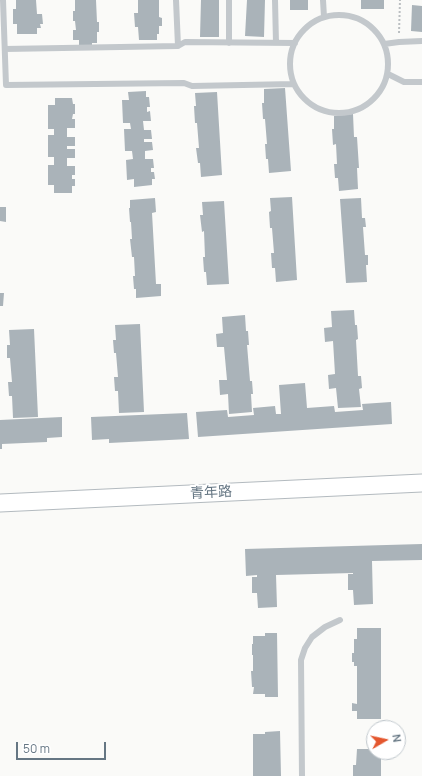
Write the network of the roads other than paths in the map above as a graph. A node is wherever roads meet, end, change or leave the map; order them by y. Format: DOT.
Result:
graph roads {
  1 [pos="3,0"];
  2 [pos="176,0"];
  3 [pos="229,0"];
  4 [pos="275,0"];
  5 [pos="323,0"];
  6 [pos="324,16"];
  7 [pos="422,41"];
  8 [pos="229,43"];
  9 [pos="276,43"];
  10 [pos="295,43"];
  11 [pos="384,44"];
  12 [pos="178,46"];
  13 [pos="5,49"];
  14 [pos="388,74"];
  15 [pos="422,82"];
  16 [pos="294,84"];
  17 [pos="422,483"];
  18 [pos="0,504"];
  19 [pos="340,620"];
  20 [pos="302,776"];
  1 -- 13 [label="lane"];
  2 -- 12 [label="lane"];
  3 -- 8 [label="lane"];
  4 -- 9 [label="lane"];
  5 -- 6 [label="lane"];
  6 -- 10 [label="lane"];
  6 -- 11 [label="lane"];
  7 -- 11 [label="lane"];
  8 -- 9 [label="lane"];
  8 -- 12 [label="lane"];
  9 -- 10 [label="lane"];
  10 -- 16 [label="lane"];
  11 -- 14 [label="lane"];
  12 -- 13 [label="lane"];
  13 -- 16 [label="lane"];
  14 -- 15 [label="lane"];
  14 -- 16 [label="lane"];
  17 -- 18 [label="street, 青年路"];
  19 -- 20 [label="lane"];
}
